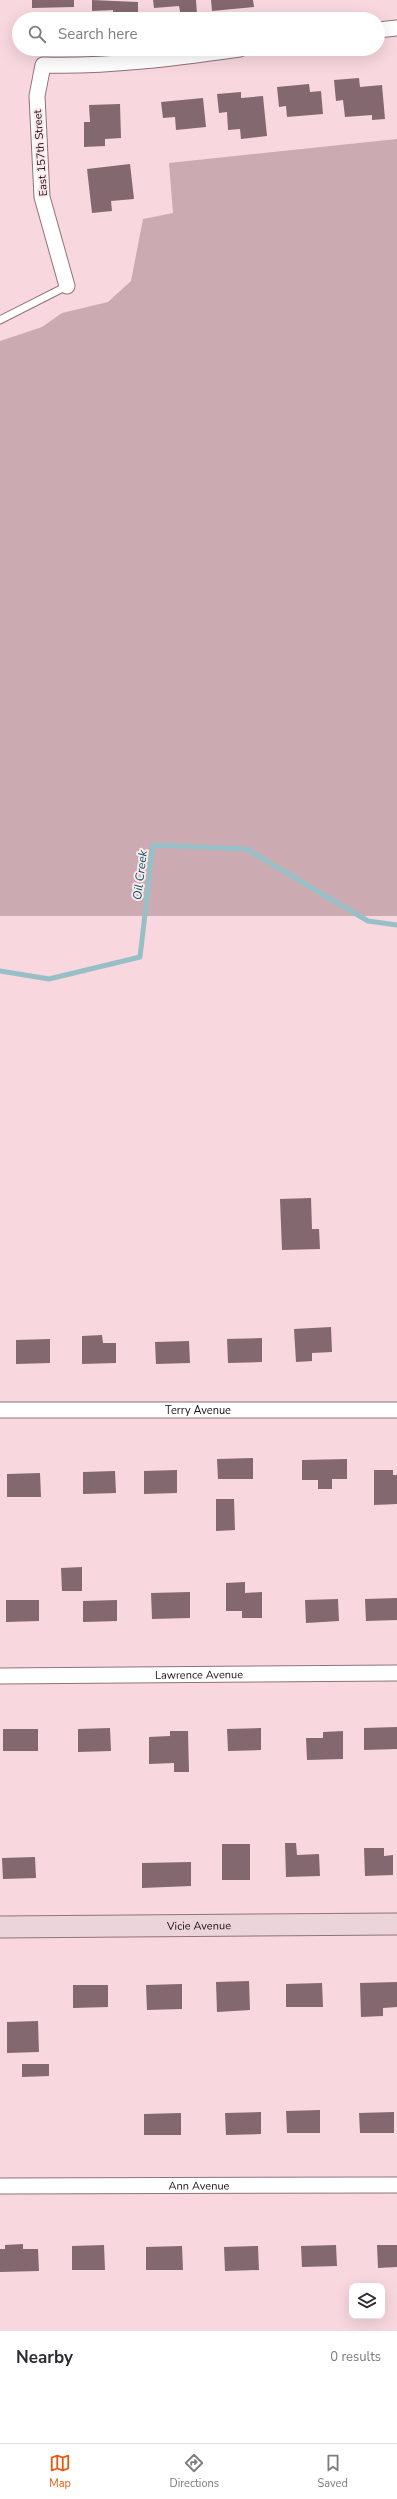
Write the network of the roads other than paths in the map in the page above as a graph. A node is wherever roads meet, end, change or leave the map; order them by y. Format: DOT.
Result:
graph roads {
  1 [pos="397,28"];
  2 [pos="385,29"];
  3 [pos="190,56"];
  4 [pos="67,286"];
  5 [pos="0,320"];
  6 [pos="0,1410"];
  7 [pos="397,1410"];
  8 [pos="397,1673"];
  9 [pos="0,1676"];
  10 [pos="397,1924"];
  11 [pos="0,1927"];
  12 [pos="397,2184"];
  13 [pos="0,2186"];
  1 -- 2 [label="street"];
  3 -- 4 [label="street, East 157th Street"];
  4 -- 5 [label="lane"];
  6 -- 7 [label="street, Terry Avenue"];
  8 -- 9 [label="street, Lawrence Avenue"];
  10 -- 11 [label="street, Vicie Avenue"];
  12 -- 13 [label="street, Ann Avenue"];
}
